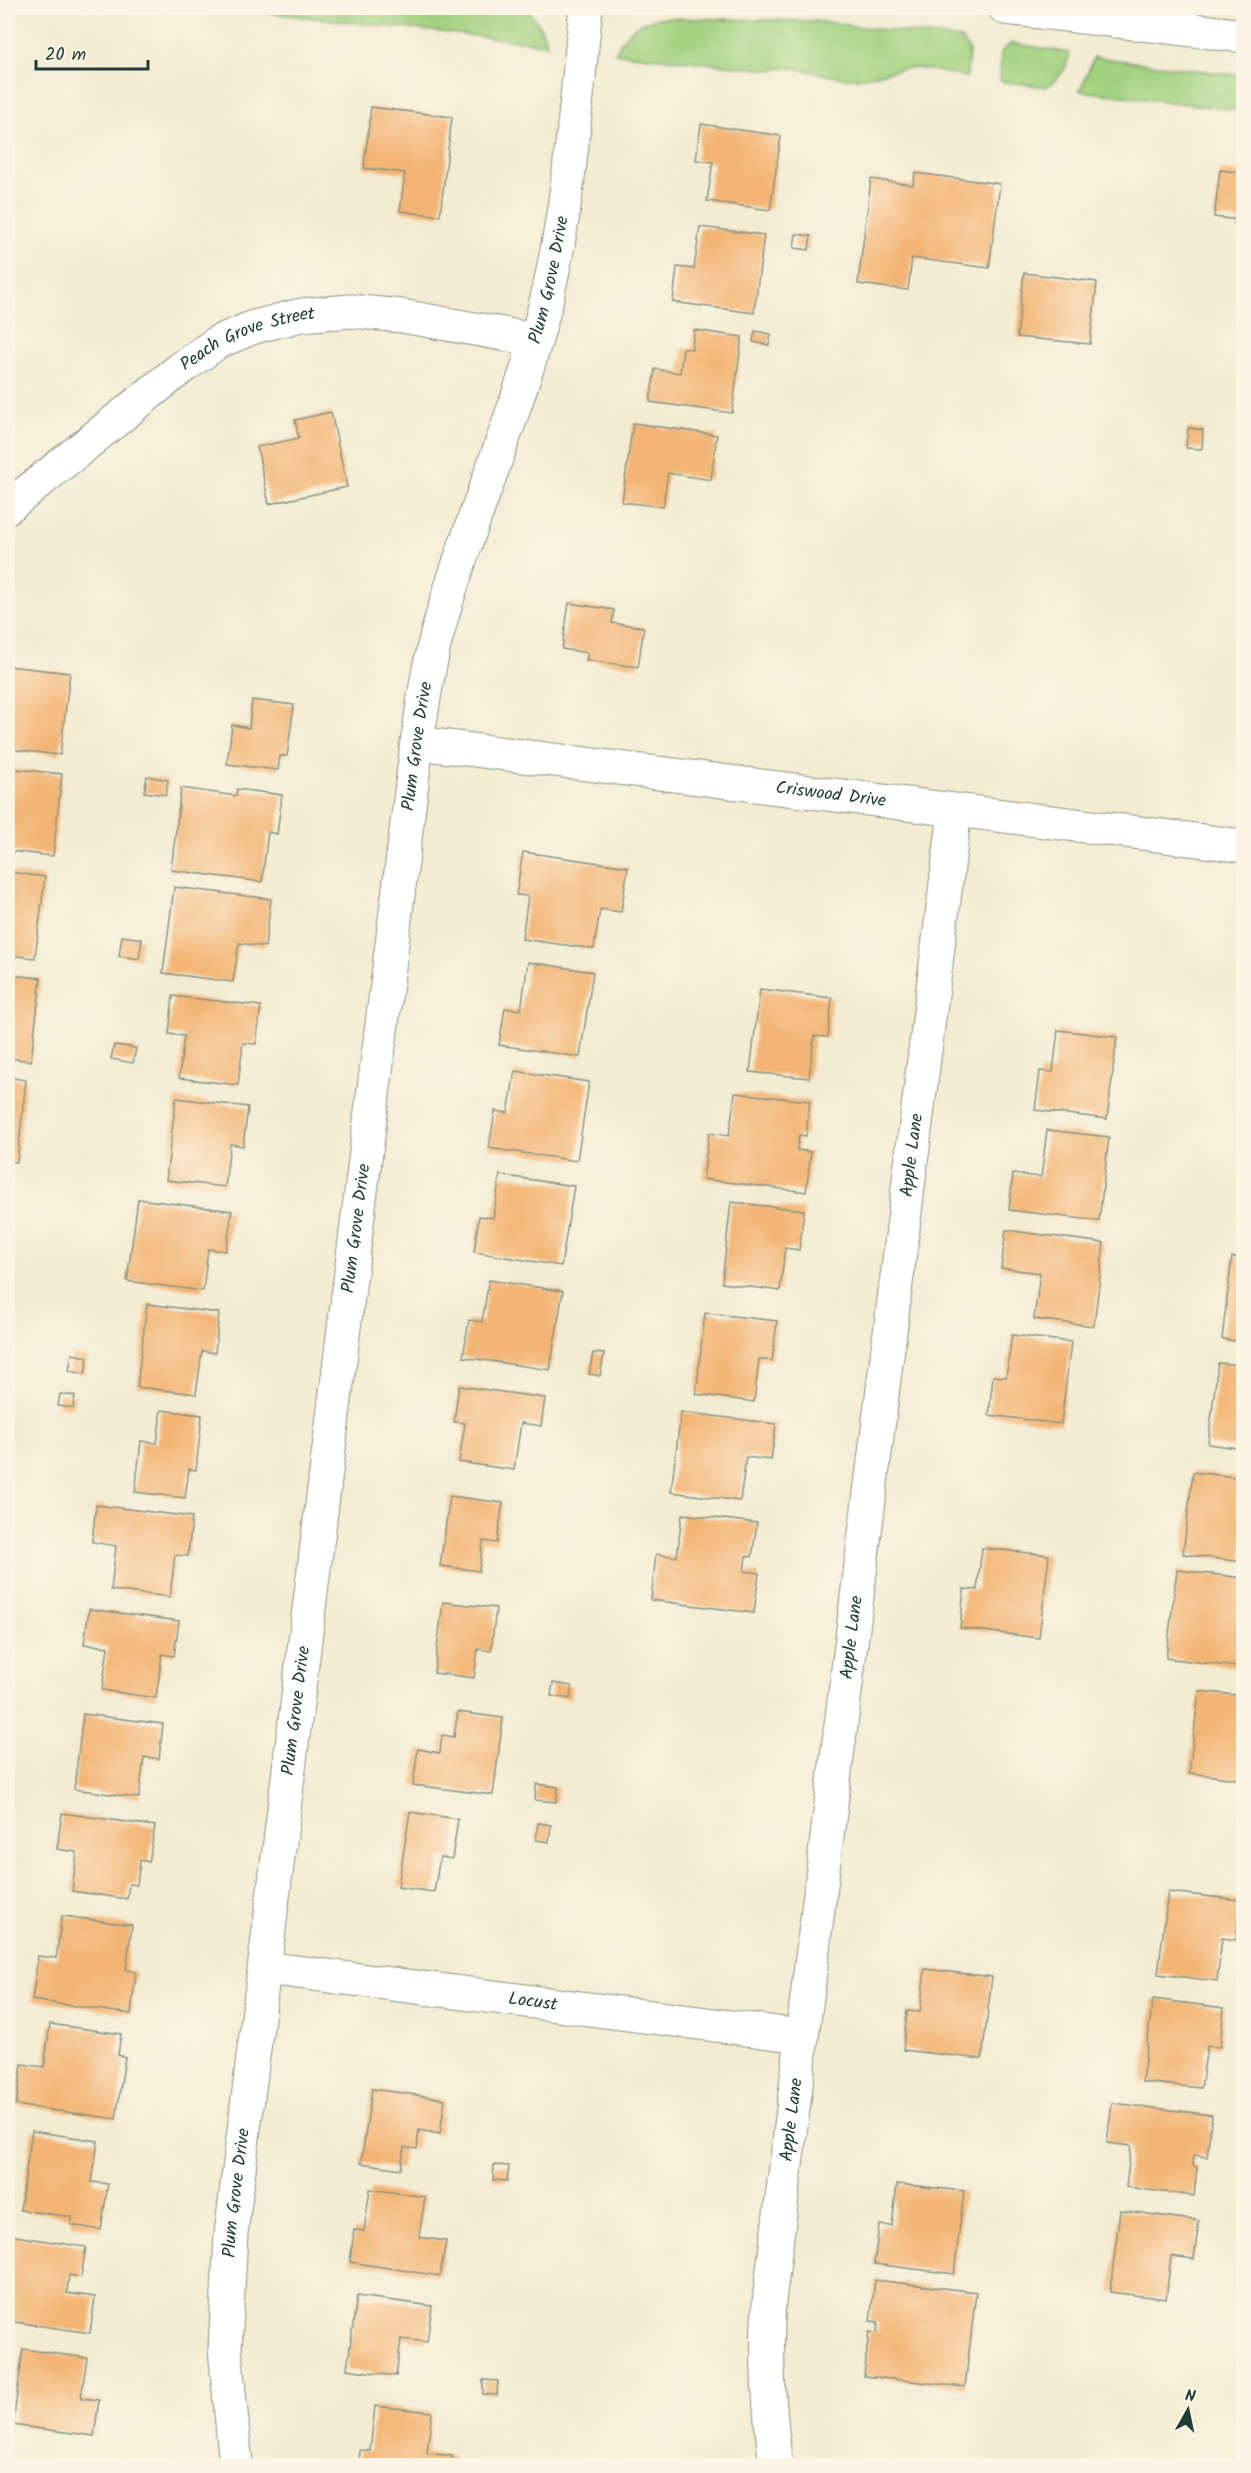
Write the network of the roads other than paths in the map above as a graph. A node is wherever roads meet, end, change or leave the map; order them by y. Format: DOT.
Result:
graph roads {
  1 [pos="586,8"];
  2 [pos="1005,8"];
  3 [pos="1244,36"];
  4 [pos="536,340"];
  5 [pos="8,507"];
  6 [pos="417,743"];
  7 [pos="955,811"];
  8 [pos="1244,846"];
  9 [pos="265,1968"];
  10 [pos="801,2036"];
  11 [pos="236,2466"];
  12 [pos="776,2466"];
  1 -- 4 [label="street, Plum Grove Drive"];
  2 -- 3 [label="street"];
  4 -- 5 [label="street, Peach Grove Street"];
  4 -- 6 [label="street, Plum Grove Drive"];
  6 -- 7 [label="street, Criswood Drive"];
  6 -- 9 [label="street, Plum Grove Drive"];
  7 -- 8 [label="street, Criswood Drive"];
  7 -- 10 [label="street, Apple Lane"];
  9 -- 10 [label="street, Locust"];
  9 -- 11 [label="street, Plum Grove Drive"];
  10 -- 12 [label="street, Apple Lane"];
}
